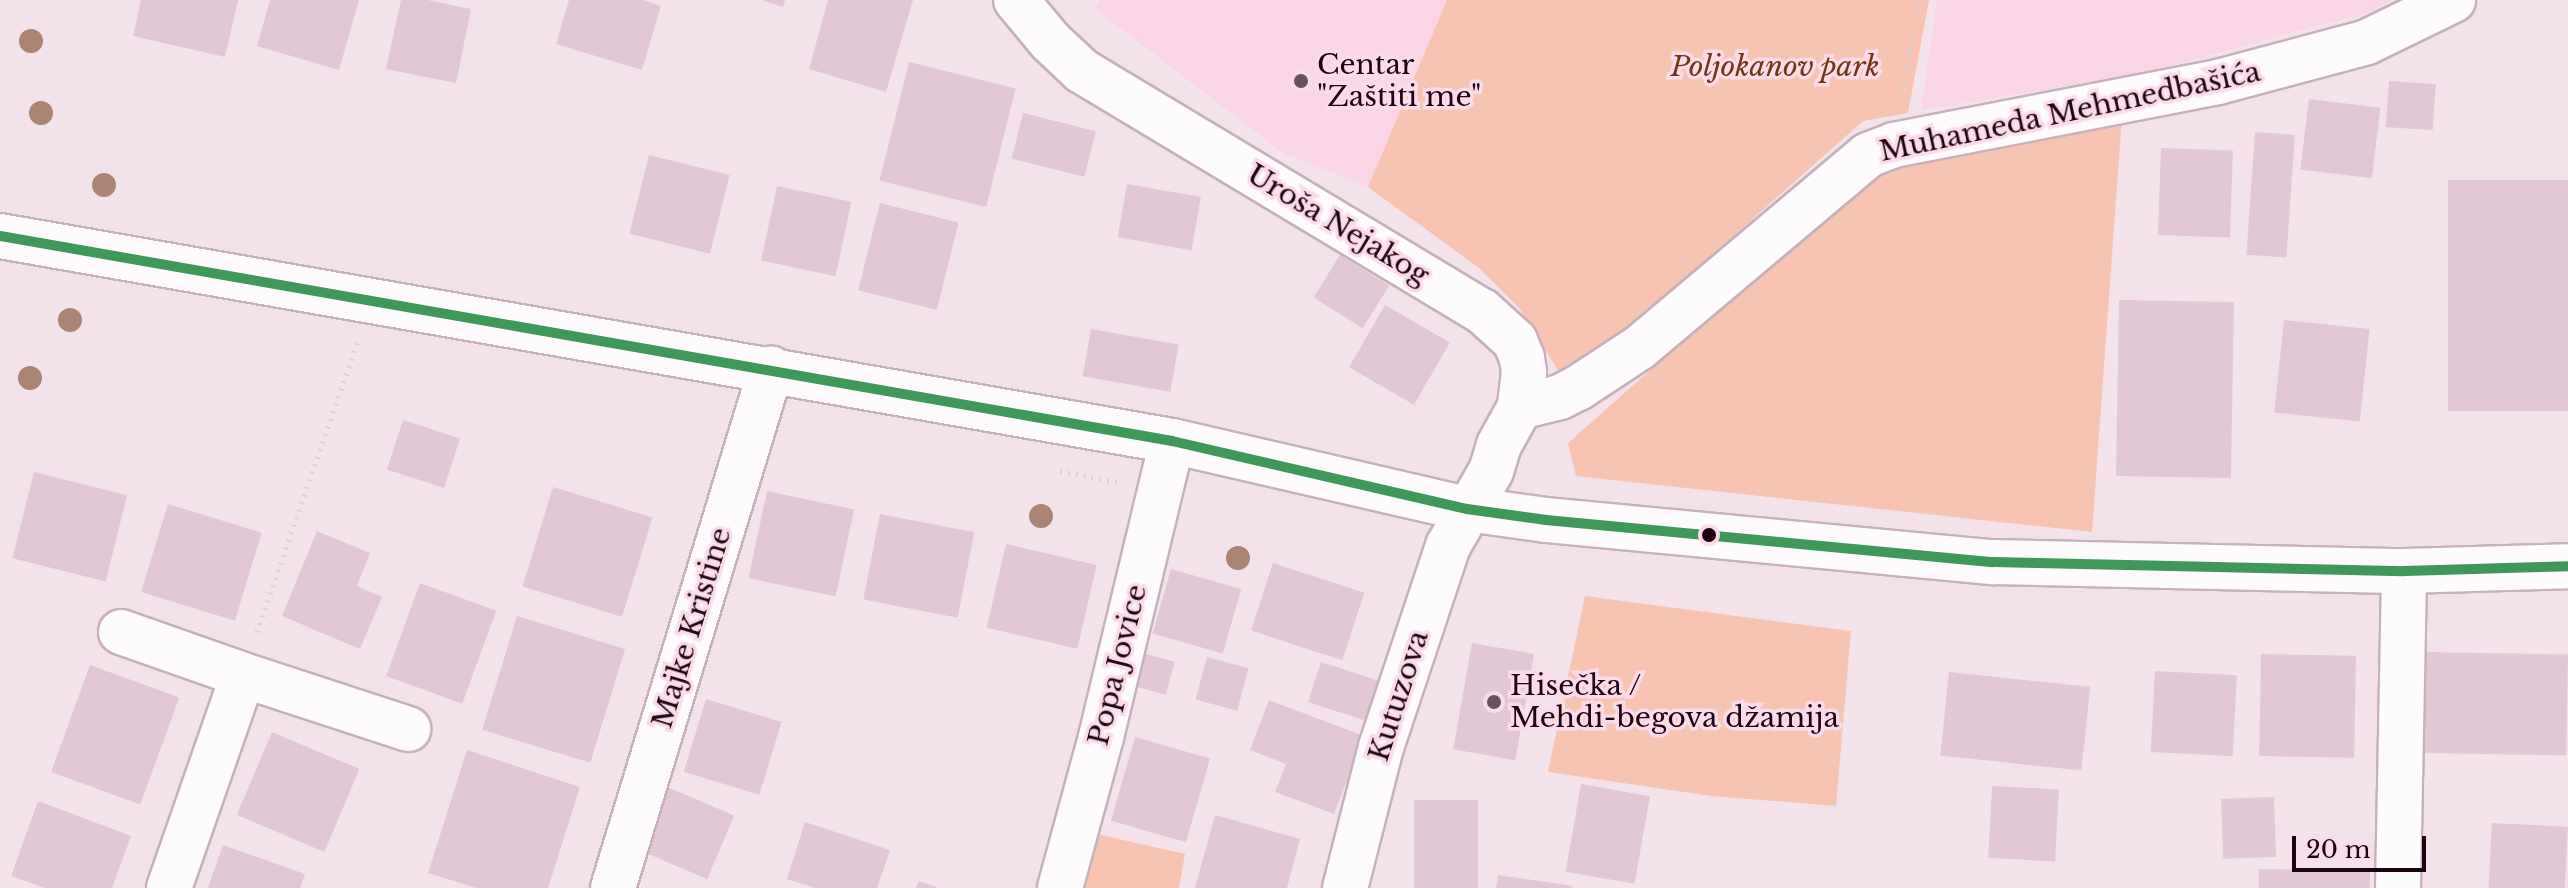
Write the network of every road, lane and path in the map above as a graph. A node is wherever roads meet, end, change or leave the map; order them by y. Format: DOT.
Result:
graph roads {
  1 [pos="1016,0"];
  2 [pos="1917,0"];
  3 [pos="2453,0"];
  4 [pos="1894,145"];
  5 [pos="0,236"];
  6 [pos="358,337"];
  7 [pos="771,369"];
  8 [pos="1520,407"];
  9 [pos="1172,441"];
  10 [pos="1467,509"];
  11 [pos="2568,566"];
  12 [pos="2404,571"];
  13 [pos="121,632"];
  14 [pos="243,675"];
  15 [pos="408,729"];
  16 [pos="169,888"];
  17 [pos="613,888"];
  18 [pos="1060,888"];
  19 [pos="1345,888"];
  20 [pos="2398,888"];
  1 -- 8 [label="street, Uroša Nejakog"];
  2 -- 4 [label="path"];
  3 -- 4 [label="street, Muhameda Mehmedbašića"];
  4 -- 8 [label="street, Muhameda Mehmedbašića"];
  5 -- 7 [label="street"];
  6 -- 14 [label="path"];
  7 -- 9 [label="street"];
  7 -- 17 [label="street, Majke Kristine"];
  8 -- 10 [label="street, Uroša Nejakog"];
  9 -- 10 [label="street"];
  9 -- 18 [label="street, Popa Jovice"];
  10 -- 12 [label="street"];
  10 -- 19 [label="street, Kutuzova"];
  11 -- 12 [label="street"];
  12 -- 20 [label="street"];
  13 -- 14 [label="street"];
  14 -- 15 [label="street"];
  14 -- 16 [label="street"];
}
